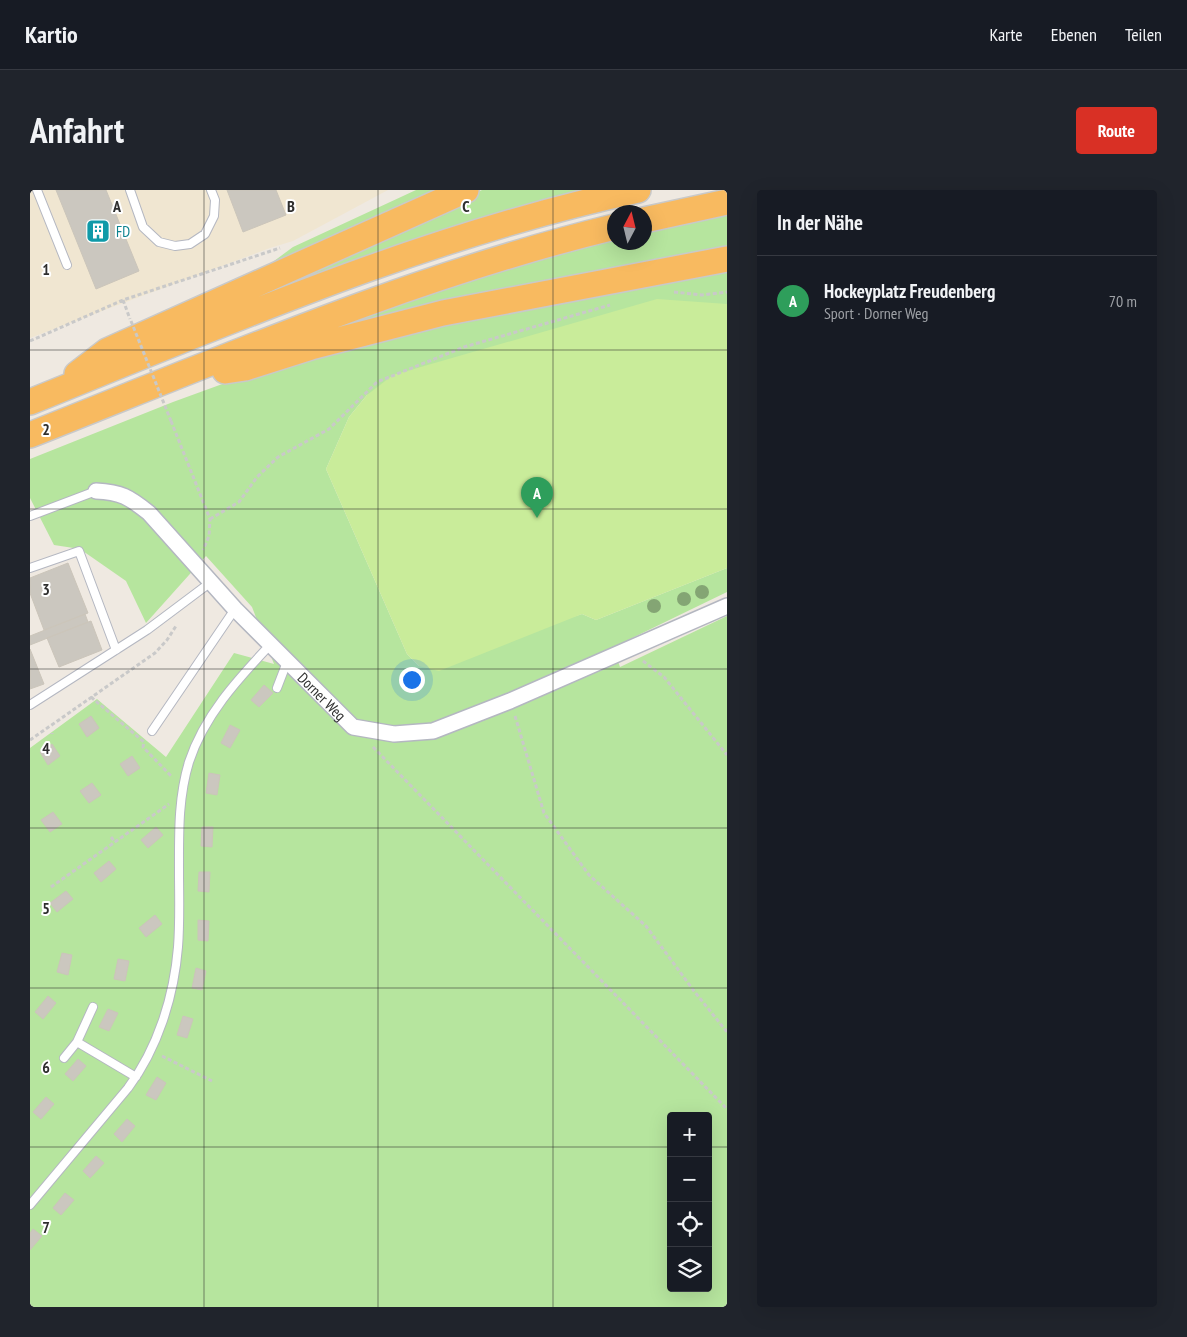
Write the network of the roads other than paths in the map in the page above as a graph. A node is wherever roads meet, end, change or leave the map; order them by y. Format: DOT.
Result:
graph roads {
  1 [pos="37,190"];
  2 [pos="130,190"];
  3 [pos="211,190"];
  4 [pos="466,190"];
  5 [pos="638,190"];
  6 [pos="727,202"];
  7 [pos="652,218"];
  8 [pos="607,229"];
  9 [pos="727,260"];
  10 [pos="67,265"];
  11 [pos="173,378"];
  12 [pos="40,398"];
  13 [pos="30,435"];
  14 [pos="96,492"];
  15 [pos="30,516"];
  16 [pos="30,568"];
  17 [pos="211,582"];
  18 [pos="727,606"];
  19 [pos="235,609"];
  20 [pos="270,645"];
  21 [pos="116,650"];
  22 [pos="287,662"];
  23 [pos="277,688"];
  24 [pos="30,705"];
  25 [pos="152,731"];
  26 [pos="93,1007"];
  27 [pos="77,1042"];
  28 [pos="64,1058"];
  29 [pos="136,1077"];
  30 [pos="30,1205"];
  1 -- 10 [label="lane"];
  2 -- 3 [label="lane"];
  4 -- 12 [label="highway"];
  5 -- 12 [label="highway"];
  6 -- 7 [label="highway"];
  8 -- 11 [label="highway"];
  9 -- 11 [label="highway"];
  11 -- 13 [label="highway"];
  14 -- 15 [label="lane, Dorner Weg"];
  14 -- 17 [label="street, Dorner Weg"];
  16 -- 21 [label="lane"];
  17 -- 19 [label="street, Dorner Weg"];
  17 -- 21 [label="lane"];
  18 -- 22 [label="street, Dorner Weg"];
  19 -- 20 [label="street, Dorner Weg"];
  19 -- 25 [label="lane"];
  20 -- 22 [label="street, Dorner Weg"];
  20 -- 29 [label="lane"];
  21 -- 24 [label="lane"];
  22 -- 23 [label="lane"];
  26 -- 27 [label="lane"];
  27 -- 28 [label="lane"];
  27 -- 29 [label="lane"];
  29 -- 30 [label="lane"];
}
